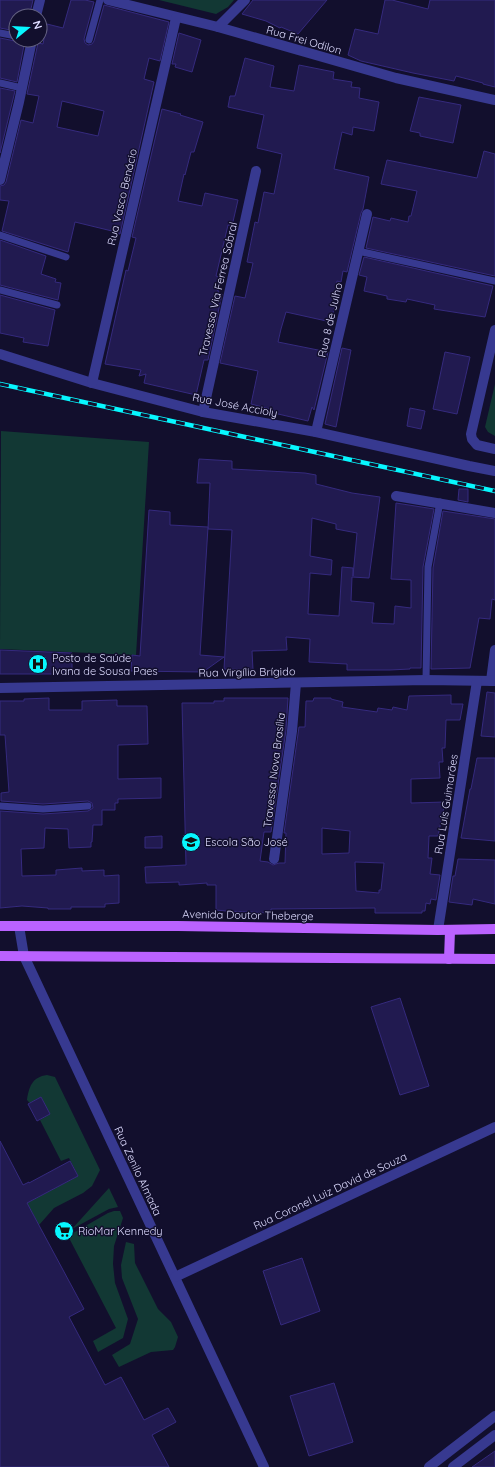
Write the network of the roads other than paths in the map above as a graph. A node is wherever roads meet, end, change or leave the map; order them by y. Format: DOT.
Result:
graph roads {
  1 [pos="100,0"];
  2 [pos="108,0"];
  3 [pos="245,0"];
  4 [pos="176,18"];
  5 [pos="218,27"];
  6 [pos="89,40"];
  7 [pos="30,48"];
  8 [pos="0,83"];
  9 [pos="22,88"];
  10 [pos="495,100"];
  11 [pos="4,148"];
  12 [pos="256,171"];
  13 [pos="0,180"];
  14 [pos="367,214"];
  15 [pos="0,235"];
  16 [pos="358,251"];
  17 [pos="66,257"];
  18 [pos="495,281"];
  19 [pos="0,290"];
  20 [pos="57,305"];
  21 [pos="495,330"];
  22 [pos="0,354"];
  23 [pos="92,382"];
  24 [pos="203,412"];
  25 [pos="316,432"];
  26 [pos="495,449"];
  27 [pos="495,471"];
  28 [pos="396,496"];
  29 [pos="440,502"];
  30 [pos="495,513"];
  31 [pos="495,650"];
  32 [pos="426,680"];
  33 [pos="477,681"];
  34 [pos="493,681"];
  35 [pos="296,683"];
  36 [pos="0,688"];
  37 [pos="0,806"];
  38 [pos="88,806"];
  39 [pos="274,859"];
  40 [pos="0,926"];
  41 [pos="19,926"];
  42 [pos="495,929"];
  43 [pos="438,930"];
  44 [pos="450,930"];
  45 [pos="0,956"];
  46 [pos="24,956"];
  47 [pos="449,959"];
  48 [pos="495,959"];
  49 [pos="495,1127"];
  50 [pos="175,1277"];
  51 [pos="495,1416"];
  52 [pos="495,1435"];
  53 [pos="264,1467"];
  54 [pos="428,1467"];
  55 [pos="453,1467"];
  1 -- 6 [label="lane"];
  2 -- 4 [label="street, Rua Frei Odilon"];
  3 -- 5 [label="street"];
  4 -- 5 [label="street, Rua Frei Odilon"];
  4 -- 23 [label="street, Rua Vasco Benácio"];
  5 -- 10 [label="street, Rua Frei Odilon"];
  7 -- 9 [label="street"];
  8 -- 9 [label="lane"];
  9 -- 11 [label="street"];
  11 -- 13 [label="street"];
  12 -- 24 [label="street, Travessa Via Ferrea Sobral"];
  14 -- 16 [label="street, Rua 8 de Julho"];
  15 -- 17 [label="lane"];
  16 -- 18 [label="lane"];
  16 -- 25 [label="street, Rua 8 de Julho"];
  19 -- 20 [label="lane"];
  21 -- 26 [label="street"];
  22 -- 23 [label="street, Rua José Accioly"];
  23 -- 24 [label="street, Rua José Accioly"];
  24 -- 25 [label="street, Rua José Accioly"];
  25 -- 27 [label="street, Rua José Accioly"];
  28 -- 29 [label="street"];
  29 -- 30 [label="street"];
  29 -- 32 [label="lane"];
  31 -- 34 [label="street"];
  32 -- 33 [label="street, Rua Virgílio Brígido"];
  32 -- 35 [label="street, Rua Virgílio Brígido"];
  33 -- 34 [label="street, Rua Virgílio Brígido"];
  33 -- 43 [label="street, Rua Luís Guimarães"];
  35 -- 36 [label="street, Rua Virgílio Brígido"];
  35 -- 39 [label="street, Travessa Nova Brasília"];
  37 -- 38 [label="lane"];
  40 -- 41 [label="main road, Avenida Doutor Theberge"];
  41 -- 43 [label="main road, Avenida Doutor Theberge"];
  41 -- 46 [label="street, Rua Zenilo Almada"];
  42 -- 44 [label="main road, Avenida Doutor Theberge"];
  43 -- 44 [label="main road, Avenida Doutor Theberge"];
  44 -- 47 [label="main road"];
  45 -- 46 [label="main road"];
  46 -- 47 [label="main road"];
  46 -- 50 [label="street, Rua Zenilo Almada"];
  47 -- 48 [label="main road"];
  49 -- 50 [label="street, Rua Coronel Luiz David de Souza"];
  50 -- 53 [label="street, Rua Zenilo Almada"];
  51 -- 54 [label="street"];
  52 -- 55 [label="street"];
}
